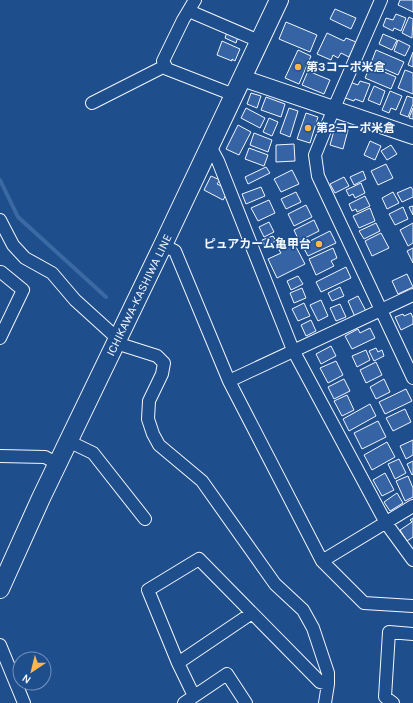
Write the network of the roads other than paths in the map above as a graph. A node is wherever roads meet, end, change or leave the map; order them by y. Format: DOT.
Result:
graph roads {
  1 [pos="195,0"];
  2 [pos="279,0"];
  3 [pos="381,0"];
  4 [pos="189,11"];
  5 [pos="259,41"];
  6 [pos="165,66"];
  7 [pos="242,78"];
  8 [pos="234,95"];
  9 [pos="92,103"];
  10 [pos="334,108"];
  11 [pos="413,136"];
  12 [pos="210,146"];
  13 [pos="0,220"];
  14 [pos="164,245"];
  15 [pos="0,273"];
  16 [pos="413,295"];
  17 [pos="381,310"];
  18 [pos="0,338"];
  19 [pos="117,341"];
  20 [pos="293,350"];
  21 [pos="413,378"];
  22 [pos="229,381"];
  23 [pos="68,442"];
  24 [pos="0,456"];
  25 [pos="58,464"];
  26 [pos="413,506"];
  27 [pos="145,518"];
  28 [pos="386,524"];
  29 [pos="413,560"];
  30 [pos="322,561"];
  31 [pos="0,589"];
  32 [pos="413,606"];
  33 [pos="252,613"];
  34 [pos="413,634"];
  35 [pos="0,645"];
  36 [pos="178,663"];
  37 [pos="328,684"];
  38 [pos="194,696"];
  39 [pos="24,703"];
  40 [pos="184,703"];
  41 [pos="246,703"];
  42 [pos="325,703"];
  43 [pos="393,703"];
  1 -- 4 [label="street"];
  2 -- 5 [label="main road, ICHIKAWA-KASHIWA LINE"];
  3 -- 10 [label="street"];
  4 -- 5 [label="street"];
  4 -- 6 [label="street"];
  5 -- 7 [label="main road, ICHIKAWA-KASHIWA LINE"];
  6 -- 8 [label="street"];
  6 -- 9 [label="street"];
  7 -- 8 [label="main road, ICHIKAWA-KASHIWA LINE"];
  7 -- 10 [label="street"];
  8 -- 12 [label="main road, ICHIKAWA-KASHIWA LINE"];
  10 -- 11 [label="street"];
  10 -- 17 [label="street"];
  12 -- 14 [label="main road, ICHIKAWA-KASHIWA LINE"];
  12 -- 20 [label="street"];
  13 -- 19 [label="street"];
  14 -- 19 [label="main road, ICHIKAWA-KASHIWA LINE"];
  14 -- 22 [label="street"];
  15 -- 18 [label="street"];
  16 -- 17 [label="street"];
  17 -- 20 [label="street"];
  17 -- 21 [label="street"];
  19 -- 23 [label="main road, ICHIKAWA-KASHIWA LINE"];
  19 -- 37 [label="street"];
  20 -- 22 [label="street"];
  20 -- 28 [label="street"];
  22 -- 30 [label="street"];
  23 -- 25 [label="main road, ICHIKAWA-KASHIWA LINE"];
  23 -- 27 [label="street"];
  24 -- 25 [label="street"];
  25 -- 31 [label="main road, ICHIKAWA-KASHIWA LINE"];
  26 -- 28 [label="street"];
  28 -- 29 [label="street"];
  28 -- 30 [label="street"];
  30 -- 32 [label="street"];
  33 -- 36 [label="street"];
  33 -- 36 [label="street"];
  33 -- 37 [label="street"];
  34 -- 43 [label="street"];
  35 -- 39 [label="street"];
  36 -- 38 [label="street"];
  37 -- 42 [label="street"];
  38 -- 40 [label="street"];
  38 -- 41 [label="street"];
}
